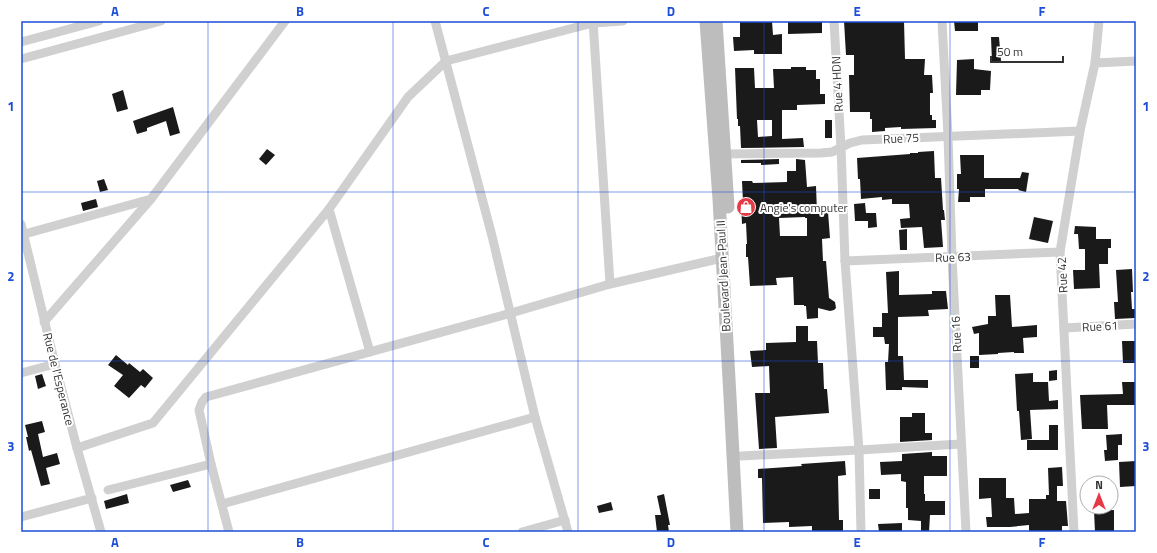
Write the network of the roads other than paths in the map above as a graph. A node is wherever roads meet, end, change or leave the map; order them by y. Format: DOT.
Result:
graph roads {
  1 [pos="99,21"];
  2 [pos="161,21"];
  3 [pos="285,21"];
  4 [pos="435,21"];
  5 [pos="623,21"];
  6 [pos="706,21"];
  7 [pos="716,21"];
  8 [pos="834,21"];
  9 [pos="942,21"];
  10 [pos="1099,21"];
  11 [pos="593,22"];
  12 [pos="21,42"];
  13 [pos="21,59"];
  14 [pos="1136,61"];
  15 [pos="446,62"];
  16 [pos="1095,63"];
  17 [pos="1080,131"];
  18 [pos="948,136"];
  19 [pos="841,147"];
  20 [pos="725,154"];
  21 [pos="150,199"];
  22 [pos="329,209"];
  23 [pos="21,224"];
  24 [pos="22,234"];
  25 [pos="1060,252"];
  26 [pos="952,257"];
  27 [pos="722,258"];
  28 [pos="846,261"];
  29 [pos="610,284"];
  30 [pos="510,313"];
  31 [pos="44,322"];
  32 [pos="1136,324"];
  33 [pos="1064,328"];
  34 [pos="370,352"];
  35 [pos="55,364"];
  36 [pos="21,373"];
  37 [pos="535,417"];
  38 [pos="961,444"];
  39 [pos="77,448"];
  40 [pos="859,450"];
  41 [pos="741,456"];
  42 [pos="211,464"];
  43 [pos="108,490"];
  44 [pos="92,498"];
  45 [pos="222,504"];
  46 [pos="21,518"];
  47 [pos="565,520"];
  48 [pos="101,532"];
  49 [pos="229,532"];
  50 [pos="522,532"];
  51 [pos="568,532"];
  52 [pos="737,532"];
  53 [pos="745,532"];
  54 [pos="861,532"];
  55 [pos="966,532"];
  56 [pos="1074,532"];
  1 -- 12 [label="street"];
  2 -- 13 [label="street"];
  3 -- 21 [label="street"];
  4 -- 15 [label="street"];
  5 -- 11 [label="street"];
  6 -- 27 [label="main road, Boulevard Jean-Paul II"];
  7 -- 20 [label="main road, Boulevard Jean-Paul II"];
  8 -- 19 [label="street, Rue 4 HDN"];
  9 -- 18 [label="street, Rue 16"];
  10 -- 16 [label="street, Rue 42"];
  11 -- 15 [label="street"];
  11 -- 29 [label="street"];
  14 -- 16 [label="street"];
  15 -- 22 [label="street"];
  15 -- 30 [label="street"];
  16 -- 17 [label="street, Rue 42"];
  17 -- 18 [label="street, Rue 75"];
  17 -- 25 [label="street, Rue 42"];
  18 -- 19 [label="street, Rue 75"];
  18 -- 26 [label="street, Rue 16"];
  19 -- 20 [label="street, Rue 75"];
  19 -- 28 [label="street, Rue 4 HDN"];
  20 -- 41 [label="main road, Boulevard Jean-Paul II"];
  21 -- 24 [label="street"];
  21 -- 31 [label="street"];
  22 -- 34 [label="street"];
  22 -- 39 [label="street"];
  23 -- 24 [label="street, Rue de l'Esperance"];
  24 -- 31 [label="street, Rue de l'Esperance"];
  25 -- 26 [label="street, Rue 63"];
  25 -- 33 [label="street, Rue 42"];
  26 -- 28 [label="street, Rue 63"];
  26 -- 38 [label="street, Rue 16"];
  27 -- 29 [label="street"];
  27 -- 52 [label="main road, Boulevard Jean-Paul II"];
  28 -- 40 [label="street, Rue 4 HDN"];
  29 -- 30 [label="street"];
  30 -- 34 [label="street"];
  30 -- 37 [label="street"];
  31 -- 35 [label="street, Rue de l'Esperance"];
  32 -- 33 [label="street, Rue 61"];
  33 -- 56 [label="street, Rue 42"];
  34 -- 42 [label="street"];
  35 -- 36 [label="street"];
  35 -- 39 [label="street, Rue de l'Esperance"];
  37 -- 45 [label="street"];
  37 -- 47 [label="street"];
  38 -- 40 [label="street"];
  38 -- 55 [label="street, Rue 16"];
  39 -- 44 [label="street, Rue de l'Esperance"];
  40 -- 41 [label="street"];
  40 -- 54 [label="street, Rue 4 HDN"];
  41 -- 53 [label="main road, Boulevard Jean-Paul II"];
  42 -- 43 [label="street"];
  42 -- 45 [label="street"];
  44 -- 46 [label="street"];
  44 -- 48 [label="street, Rue de l'Esperance"];
  45 -- 49 [label="street"];
  47 -- 50 [label="street"];
  47 -- 51 [label="street"];
}
